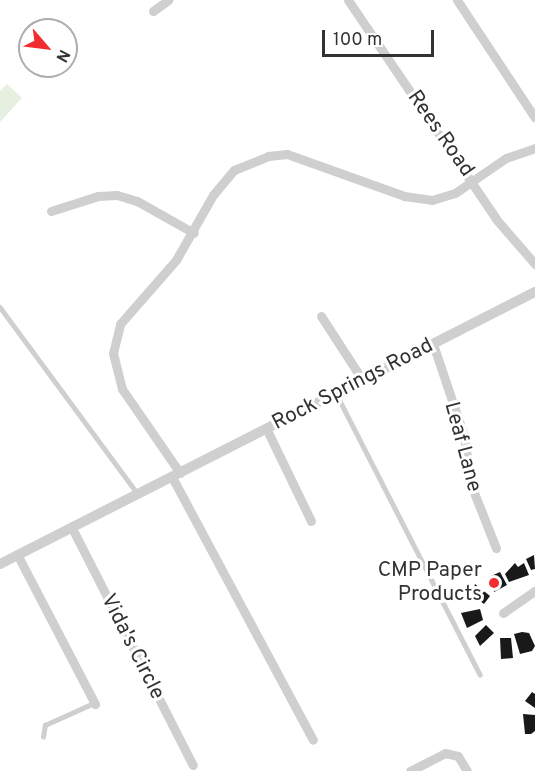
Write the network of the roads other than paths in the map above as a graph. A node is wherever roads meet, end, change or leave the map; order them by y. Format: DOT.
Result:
graph roads {
  1 [pos="168,0"];
  2 [pos="348,0"];
  3 [pos="457,0"];
  4 [pos="153,11"];
  5 [pos="535,118"];
  6 [pos="535,148"];
  7 [pos="473,181"];
  8 [pos="51,211"];
  9 [pos="194,233"];
  10 [pos="535,264"];
  11 [pos="535,292"];
  12 [pos="0,307"];
  13 [pos="321,316"];
  14 [pos="433,344"];
  15 [pos="363,381"];
  16 [pos="337,395"];
  17 [pos="267,430"];
  18 [pos="176,475"];
  19 [pos="138,494"];
  20 [pos="311,521"];
  21 [pos="72,528"];
  22 [pos="496,548"];
  23 [pos="18,556"];
  24 [pos="0,564"];
  25 [pos="535,591"];
  26 [pos="503,613"];
  27 [pos="480,674"];
  28 [pos="94,704"];
  29 [pos="43,738"];
  30 [pos="313,740"];
  31 [pos="193,765"];
  32 [pos="410,771"];
  33 [pos="467,771"];
  1 -- 4 [label="street"];
  2 -- 7 [label="street, Rees Road"];
  3 -- 5 [label="street"];
  6 -- 7 [label="street"];
  7 -- 9 [label="street"];
  7 -- 10 [label="street, Rees Road"];
  8 -- 9 [label="street"];
  9 -- 18 [label="street"];
  11 -- 14 [label="street, Rock Springs Road"];
  12 -- 19 [label="lane"];
  13 -- 15 [label="street"];
  14 -- 15 [label="street, Rock Springs Road"];
  14 -- 22 [label="street, Leaf Lane"];
  15 -- 16 [label="street, Rock Springs Road"];
  16 -- 17 [label="street, Rock Springs Road"];
  16 -- 27 [label="lane"];
  17 -- 18 [label="street, Rock Springs Road"];
  17 -- 20 [label="street"];
  18 -- 19 [label="street, Rock Springs Road"];
  18 -- 30 [label="street"];
  19 -- 21 [label="street, Rock Springs Road"];
  21 -- 23 [label="street, Rock Springs Road"];
  21 -- 31 [label="street, Vida's Circle"];
  23 -- 24 [label="street, Rock Springs Road"];
  23 -- 28 [label="street"];
  25 -- 26 [label="street"];
  28 -- 29 [label="lane"];
  32 -- 33 [label="street"];
}
